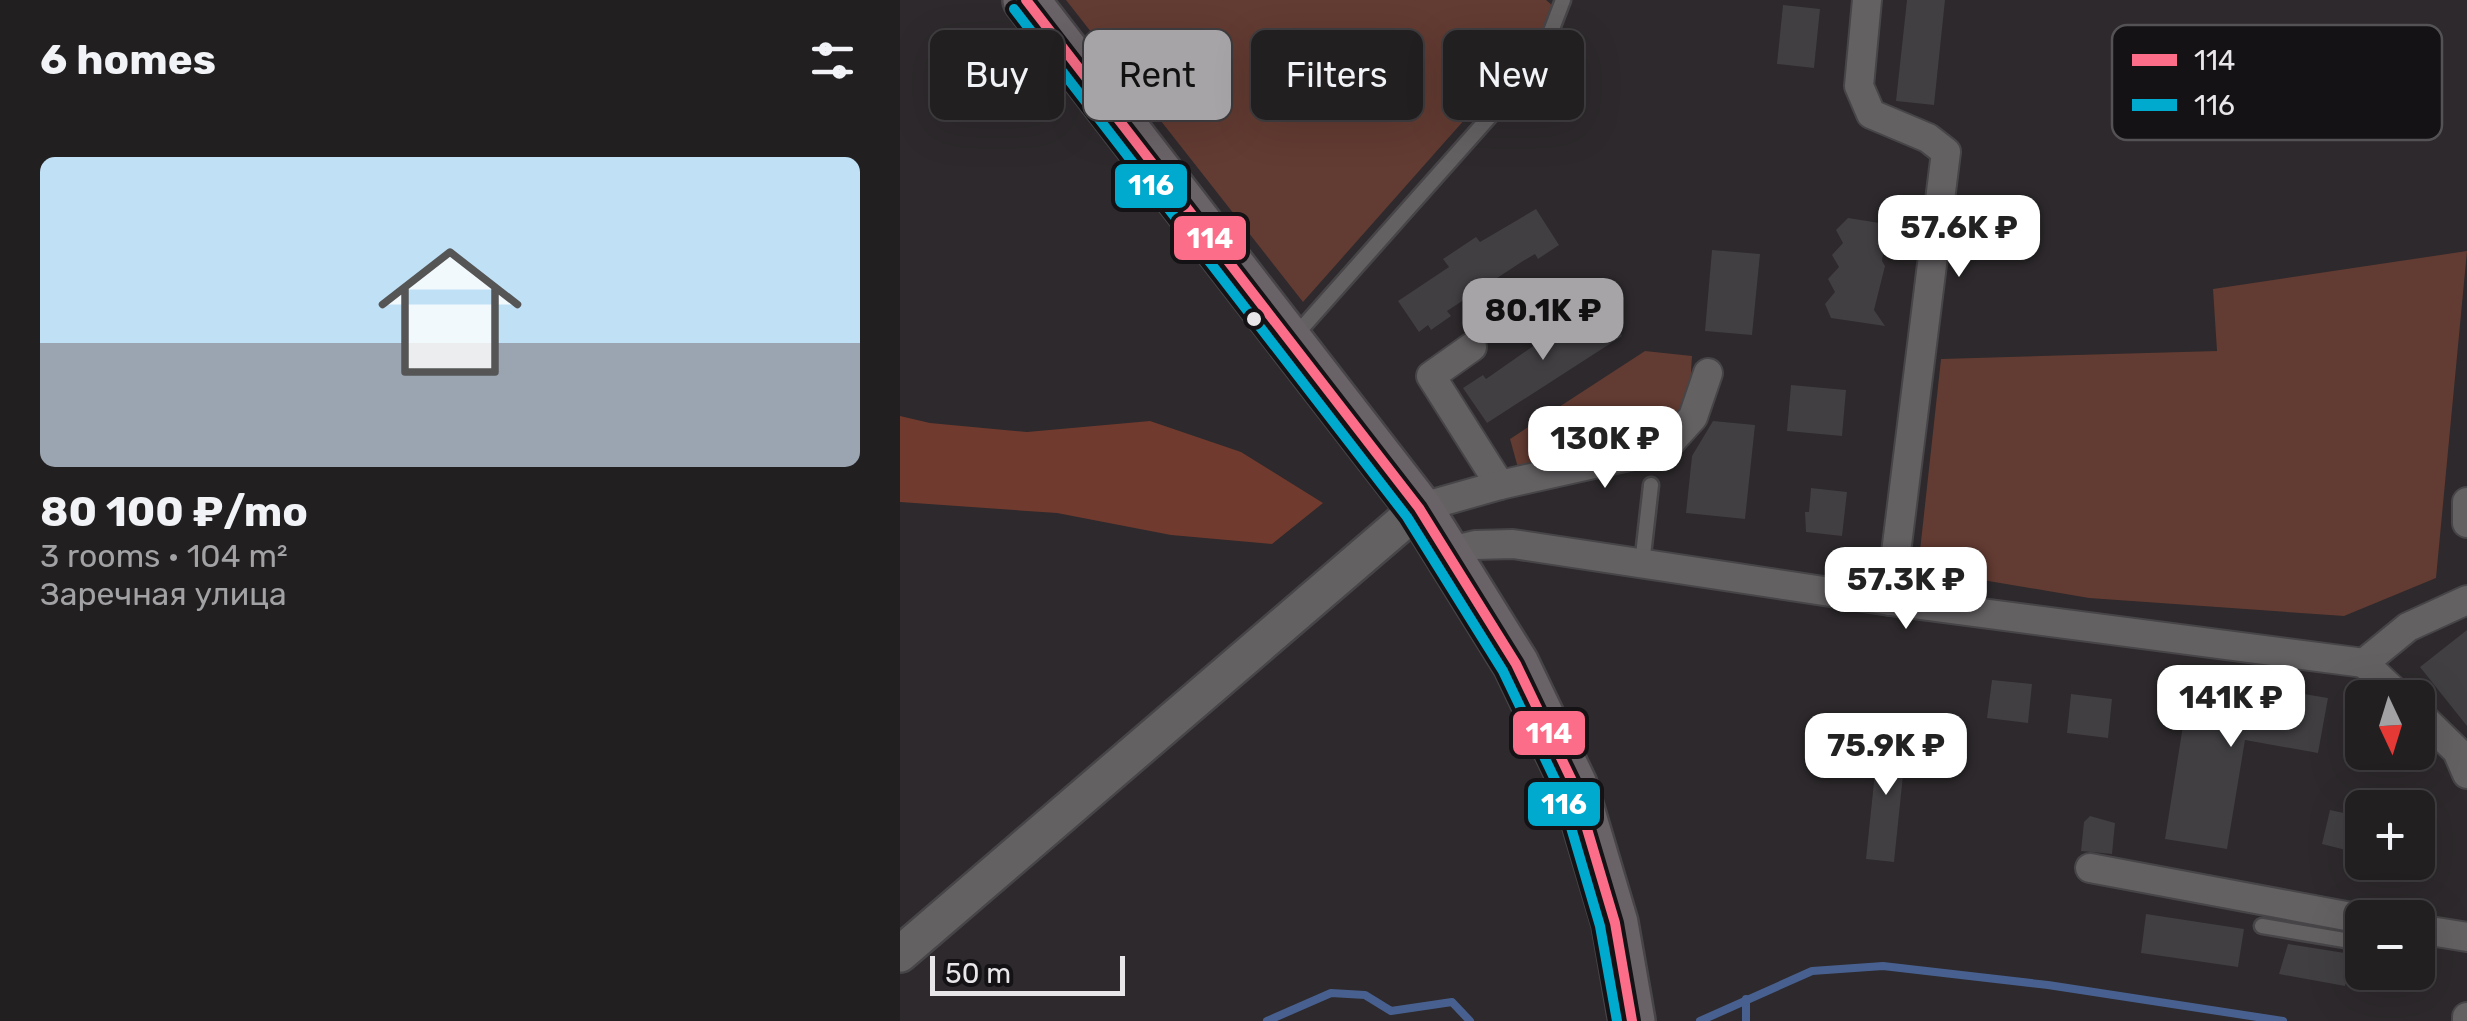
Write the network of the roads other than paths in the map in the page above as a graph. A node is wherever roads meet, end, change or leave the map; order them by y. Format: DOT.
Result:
graph roads {
  1 [pos="1026,0"];
  2 [pos="1563,0"];
  3 [pos="1868,0"];
  4 [pos="1290,342"];
  5 [pos="1472,346"];
  6 [pos="1708,373"];
  7 [pos="1500,485"];
  8 [pos="1651,485"];
  9 [pos="2467,502"];
  10 [pos="1418,508"];
  11 [pos="2467,523"];
  12 [pos="1446,552"];
  13 [pos="1642,564"];
  14 [pos="2467,600"];
  15 [pos="1890,601"];
  16 [pos="2364,663"];
  17 [pos="2381,680"];
  18 [pos="2435,730"];
  19 [pos="2467,774"];
  20 [pos="2090,868"];
  21 [pos="2345,916"];
  22 [pos="2262,926"];
  23 [pos="2435,932"];
  24 [pos="2467,937"];
  25 [pos="2345,940"];
  26 [pos="900,954"];
  27 [pos="1632,1021"];
  1 -- 4 [label="main road"];
  2 -- 4 [label="lane"];
  3 -- 15 [label="street"];
  4 -- 10 [label="main road"];
  5 -- 7 [label="street"];
  6 -- 7 [label="street"];
  7 -- 10 [label="street"];
  8 -- 13 [label="lane"];
  9 -- 11 [label="street"];
  10 -- 12 [label="main road"];
  10 -- 26 [label="street"];
  12 -- 13 [label="street"];
  12 -- 27 [label="main road"];
  13 -- 15 [label="street"];
  14 -- 16 [label="street"];
  15 -- 16 [label="street"];
  16 -- 17 [label="street"];
  18 -- 19 [label="street"];
  20 -- 21 [label="street"];
  22 -- 25 [label="lane"];
  23 -- 24 [label="street"];
}
